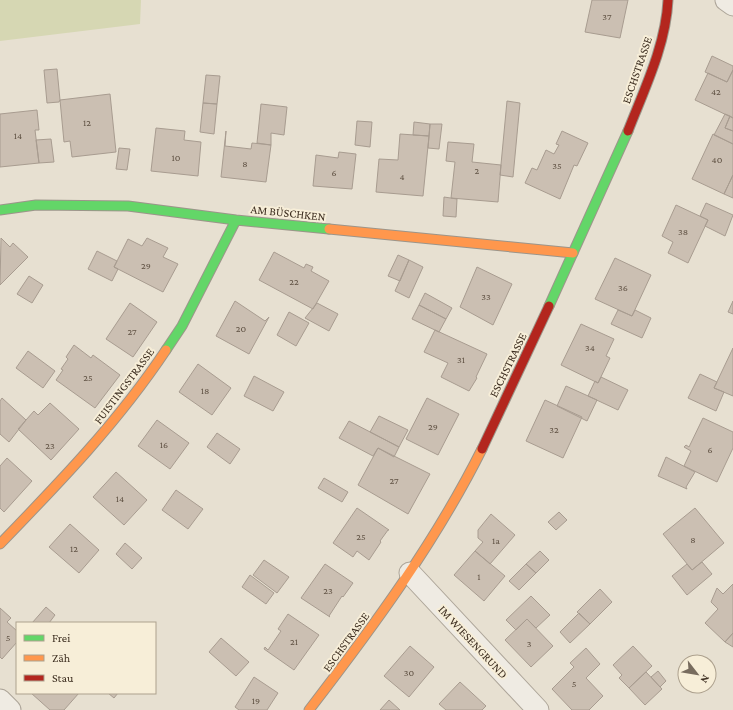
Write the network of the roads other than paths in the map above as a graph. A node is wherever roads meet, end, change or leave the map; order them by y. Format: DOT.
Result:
graph roads {
  1 [pos="668,0"];
  2 [pos="726,0"];
  3 [pos="733,5"];
  4 [pos="0,210"];
  5 [pos="236,220"];
  6 [pos="574,253"];
  7 [pos="0,544"];
  8 [pos="410,573"];
  9 [pos="0,700"];
  10 [pos="10,710"];
  11 [pos="309,710"];
  12 [pos="538,710"];
  1 -- 6 [label="street, ESCHSTRASSE"];
  2 -- 3 [label="street"];
  4 -- 5 [label="street, AM BÜSCHKEN"];
  5 -- 6 [label="street, AM BÜSCHKEN"];
  5 -- 7 [label="street, FUISTINGSTRASSE"];
  6 -- 8 [label="street, ESCHSTRASSE"];
  8 -- 11 [label="street, ESCHSTRASSE"];
  8 -- 12 [label="street, IM WIESENGRUND"];
  9 -- 10 [label="street"];
}
